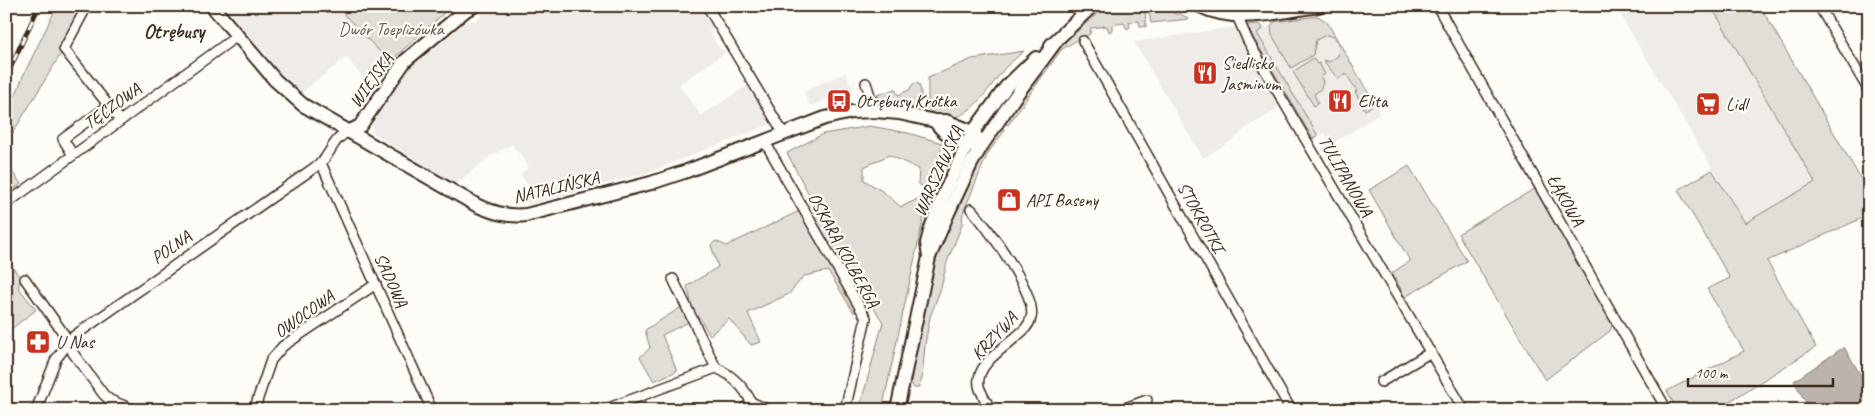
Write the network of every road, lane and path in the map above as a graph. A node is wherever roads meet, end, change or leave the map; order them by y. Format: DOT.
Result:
graph roads {
  1 [pos="87,6"];
  2 [pos="212,6"];
  3 [pos="707,6"];
  4 [pos="1092,6"];
  5 [pos="1200,6"];
  6 [pos="1318,6"];
  7 [pos="1437,6"];
  8 [pos="1819,6"];
  9 [pos="470,7"];
  10 [pos="1237,16"];
  11 [pos="237,36"];
  12 [pos="1057,40"];
  13 [pos="1083,41"];
  14 [pos="866,83"];
  15 [pos="1869,91"];
  16 [pos="108,106"];
  17 [pos="874,111"];
  18 [pos="120,120"];
  19 [pos="935,121"];
  20 [pos="350,131"];
  21 [pos="973,132"];
  22 [pos="784,134"];
  23 [pos="765,142"];
  24 [pos="966,145"];
  25 [pos="982,145"];
  26 [pos="73,154"];
  27 [pos="321,163"];
  28 [pos="6,204"];
  29 [pos="971,209"];
  30 [pos="929,257"];
  31 [pos="25,279"];
  32 [pos="673,279"];
  33 [pos="376,284"];
  34 [pos="67,343"];
  35 [pos="1431,352"];
  36 [pos="716,368"];
  37 [pos="1381,382"];
  38 [pos="1147,400"];
  39 [pos="751,402"];
  40 [pos="428,408"];
  41 [pos="36,410"];
  42 [pos="135,410"];
  43 [pos="254,410"];
  44 [pos="603,410"];
  45 [pos="743,410"];
  46 [pos="769,410"];
  47 [pos="844,410"];
  48 [pos="897,410"];
  49 [pos="991,410"];
  50 [pos="1120,410"];
  51 [pos="1291,410"];
  52 [pos="1464,410"];
  53 [pos="1668,410"];
  1 -- 16 [label="street"];
  2 -- 11 [label="main road, NATALIŃSKA"];
  3 -- 22 [label="street"];
  4 -- 12 [label="main road, WARSZAWSKA"];
  5 -- 10 [label="main road"];
  6 -- 10 [label="main road"];
  7 -- 53 [label="street, ŁĄKOWA"];
  8 -- 15 [label="street"];
  9 -- 20 [label="main road, WIEJSKA"];
  10 -- 35 [label="street, TULIPANOWA"];
  11 -- 18 [label="street, TĘCZOWA"];
  11 -- 20 [label="main road, NATALIŃSKA"];
  12 -- 21 [label="main road, WARSZAWSKA"];
  12 -- 25 [label="main road, WARSZAWSKA"];
  13 -- 51 [label="street, STOKROTKI"];
  14 -- 17 [label="street"];
  16 -- 18 [label="street"];
  16 -- 26 [label="street"];
  17 -- 19 [label="main road, NATALIŃSKA"];
  17 -- 22 [label="main road, NATALIŃSKA"];
  18 -- 26 [label="street, TĘCZOWA"];
  19 -- 21 [label="main road, NATALIŃSKA"];
  19 -- 24 [label="main road, NATALIŃSKA"];
  20 -- 23 [label="main road, NATALIŃSKA"];
  20 -- 27 [label="street, POLNA"];
  21 -- 24 [label="main road, WARSZAWSKA"];
  21 -- 25 [label="main road"];
  22 -- 23 [label="main road, NATALIŃSKA"];
  23 -- 47 [label="street, OSKARA KOLBERGA"];
  24 -- 25 [label="main road"];
  24 -- 30 [label="main road, WARSZAWSKA"];
  25 -- 30 [label="main road, WARSZAWSKA"];
  26 -- 28 [label="street, TĘCZOWA"];
  27 -- 33 [label="street, SADOWA"];
  27 -- 34 [label="street, POLNA"];
  29 -- 49 [label="street, KRZYWA"];
  30 -- 48 [label="main road, WARSZAWSKA"];
  31 -- 34 [label="street"];
  32 -- 36 [label="street"];
  33 -- 40 [label="street, SADOWA"];
  33 -- 43 [label="street, OWOCOWA"];
  34 -- 41 [label="street, POLNA"];
  34 -- 42 [label="street"];
  35 -- 37 [label="street"];
  35 -- 52 [label="street, TULIPANOWA"];
  36 -- 39 [label="street"];
  36 -- 44 [label="street"];
  38 -- 50 [label="street"];
  39 -- 45 [label="street"];
  39 -- 46 [label="street"];
}
